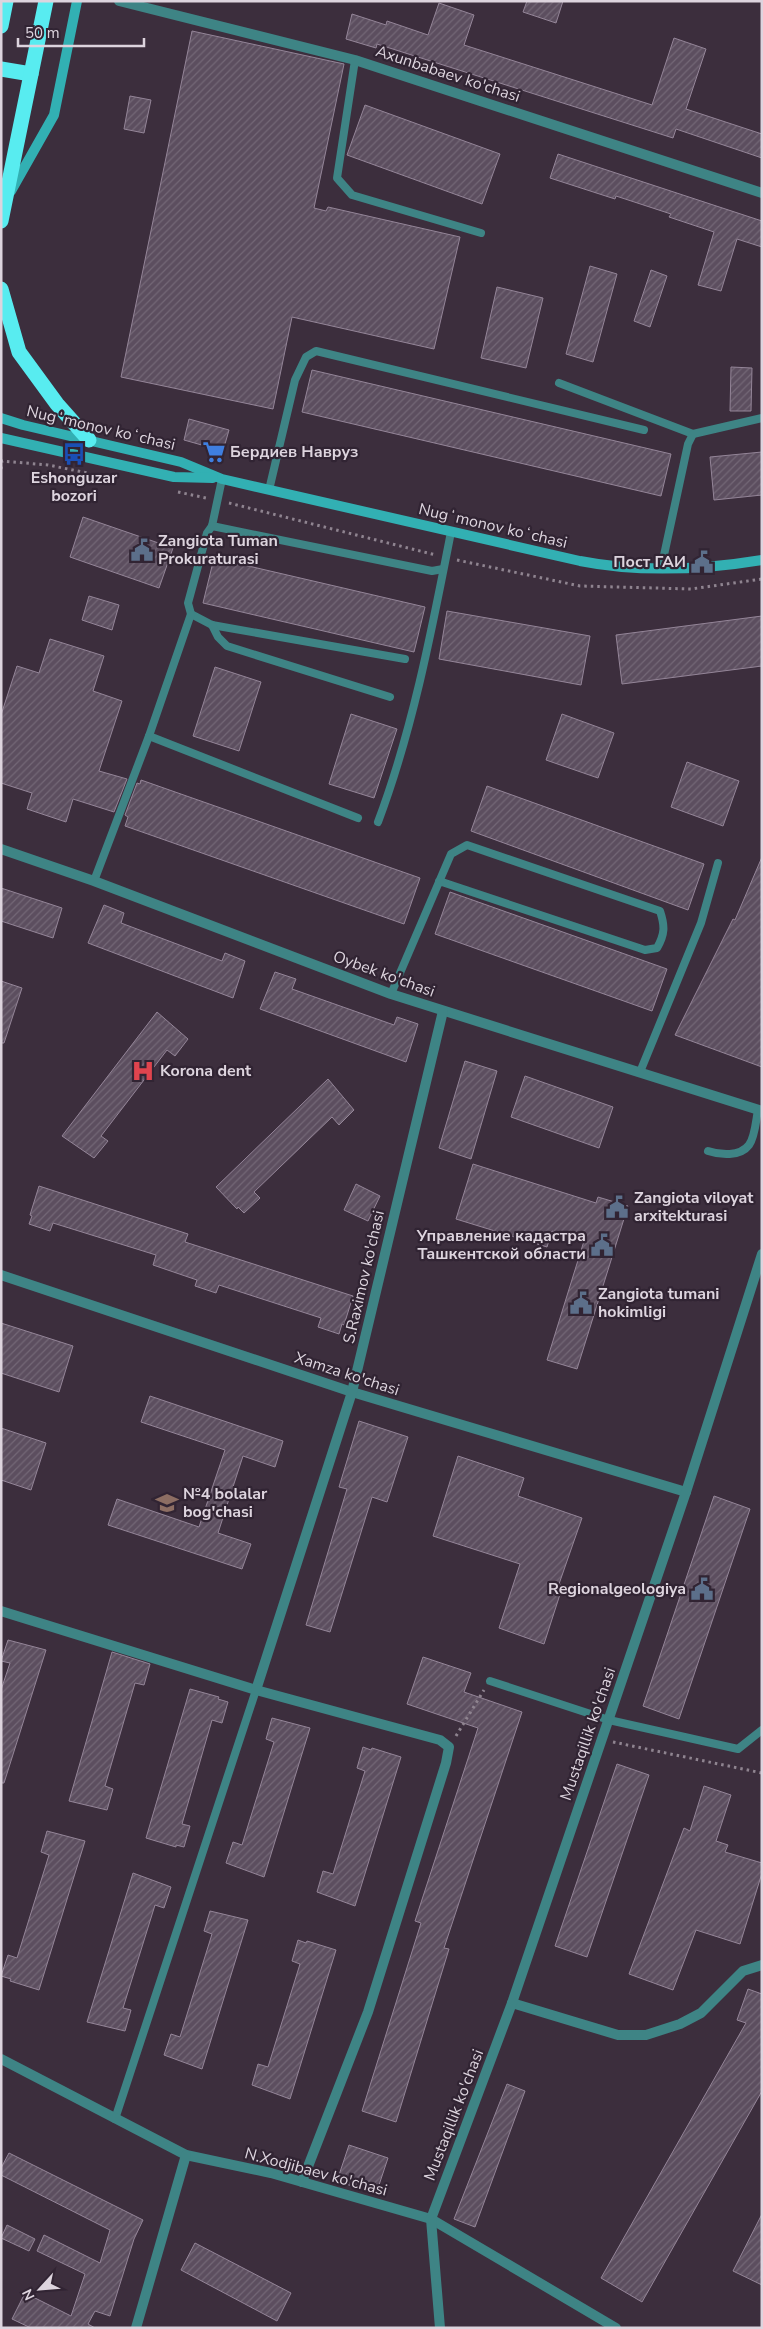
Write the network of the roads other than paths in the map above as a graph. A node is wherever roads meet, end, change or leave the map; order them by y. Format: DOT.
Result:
graph roads {
  1 [pos="6,1"];
  2 [pos="46,1"];
  3 [pos="77,1"];
  4 [pos="119,1"];
  5 [pos="1,26"];
  6 [pos="355,60"];
  7 [pos="1,69"];
  8 [pos="31,74"];
  9 [pos="762,193"];
  10 [pos="5,203"];
  11 [pos="1,221"];
  12 [pos="481,233"];
  13 [pos="1,289"];
  14 [pos="559,383"];
  15 [pos="1,418"];
  16 [pos="762,418"];
  17 [pos="644,430"];
  18 [pos="693,434"];
  19 [pos="1,438"];
  20 [pos="89,440"];
  21 [pos="222,479"];
  22 [pos="269,490"];
  23 [pos="212,526"];
  24 [pos="451,532"];
  25 [pos="762,560"];
  26 [pos="443,569"];
  27 [pos="661,569"];
  28 [pos="191,614"];
  29 [pos="212,625"];
  30 [pos="405,659"];
  31 [pos="390,697"];
  32 [pos="149,736"];
  33 [pos="358,818"];
  34 [pos="378,822"];
  35 [pos="1,849"];
  36 [pos="718,863"];
  37 [pos="94,881"];
  38 [pos="439,881"];
  39 [pos="391,994"];
  40 [pos="443,1011"];
  41 [pos="640,1072"];
  42 [pos="760,1111"];
  43 [pos="708,1151"];
  44 [pos="762,1254"];
  45 [pos="2,1279"];
  46 [pos="352,1392"];
  47 [pos="686,1492"];
  48 [pos="1,1611"];
  49 [pos="490,1681"];
  50 [pos="256,1690"];
  51 [pos="608,1720"];
  52 [pos="762,1730"];
  53 [pos="762,1965"];
  54 [pos="512,2003"];
  55 [pos="1,2059"];
  56 [pos="115,2119"];
  57 [pos="186,2155"];
  58 [pos="302,2182"];
  59 [pos="431,2220"];
  60 [pos="136,2328"];
  61 [pos="440,2328"];
  62 [pos="616,2328"];
  1 -- 5 [label="highway"];
  2 -- 8 [label="highway"];
  3 -- 10 [label="main road"];
  4 -- 6 [label="street, Axunbabaev ko'chasi"];
  6 -- 9 [label="street, Axunbabaev ko'chasi"];
  6 -- 12 [label="lane"];
  7 -- 8 [label="highway"];
  8 -- 10 [label="highway"];
  10 -- 11 [label="highway"];
  13 -- 20 [label="highway"];
  14 -- 18 [label="lane"];
  15 -- 20 [label="main road, Nugʻmonov koʻchasi"];
  16 -- 18 [label="lane"];
  17 -- 22 [label="lane"];
  18 -- 27 [label="lane"];
  19 -- 21 [label="main road, Nugʻmonov koʻchasi"];
  20 -- 21 [label="main road, Nugʻmonov koʻchasi"];
  21 -- 22 [label="main road, Nugʻmonov koʻchasi"];
  21 -- 23 [label="lane"];
  22 -- 24 [label="main road, Nugʻmonov koʻchasi"];
  23 -- 26 [label="lane"];
  23 -- 28 [label="lane"];
  24 -- 26 [label="lane"];
  24 -- 27 [label="main road, Nugʻmonov koʻchasi"];
  25 -- 27 [label="main road, Nugʻmonov koʻchasi"];
  26 -- 34 [label="lane"];
  28 -- 29 [label="lane"];
  28 -- 32 [label="lane"];
  29 -- 30 [label="lane"];
  29 -- 31 [label="lane"];
  32 -- 33 [label="lane"];
  32 -- 37 [label="lane"];
  35 -- 37 [label="street, Oybek ko'chasi"];
  36 -- 41 [label="lane"];
  37 -- 39 [label="street, Oybek ko'chasi"];
  38 -- 38 [label="lane"];
  38 -- 39 [label="lane"];
  39 -- 40 [label="street, Oybek ko'chasi"];
  40 -- 41 [label="street, Oybek ko'chasi"];
  40 -- 46 [label="street, S.Raximov ko'chasi"];
  41 -- 42 [label="street, Oybek ko'chasi"];
  42 -- 43 [label="lane"];
  44 -- 47 [label="street, Mustaqillik ko'chasi"];
  45 -- 46 [label="street, Xamza ko'chasi"];
  46 -- 47 [label="street, Xamza ko'chasi"];
  46 -- 50 [label="street, S.Raximov ko'chasi"];
  47 -- 51 [label="street, Mustaqillik ko'chasi"];
  48 -- 50 [label="street"];
  49 -- 51 [label="lane"];
  50 -- 56 [label="lane"];
  50 -- 58 [label="street"];
  51 -- 52 [label="lane"];
  51 -- 54 [label="street, Mustaqillik ko'chasi"];
  53 -- 54 [label="street"];
  54 -- 59 [label="street, Mustaqillik ko'chasi"];
  55 -- 56 [label="street, N.Xodjibaev ko'chasi"];
  56 -- 57 [label="street, N.Xodjibaev ko'chasi"];
  57 -- 58 [label="street, N.Xodjibaev ko'chasi"];
  57 -- 60 [label="street"];
  58 -- 59 [label="street, N.Xodjibaev ko'chasi"];
  59 -- 61 [label="street"];
  59 -- 62 [label="street, N.Xodjibaev ko'chasi"];
}
